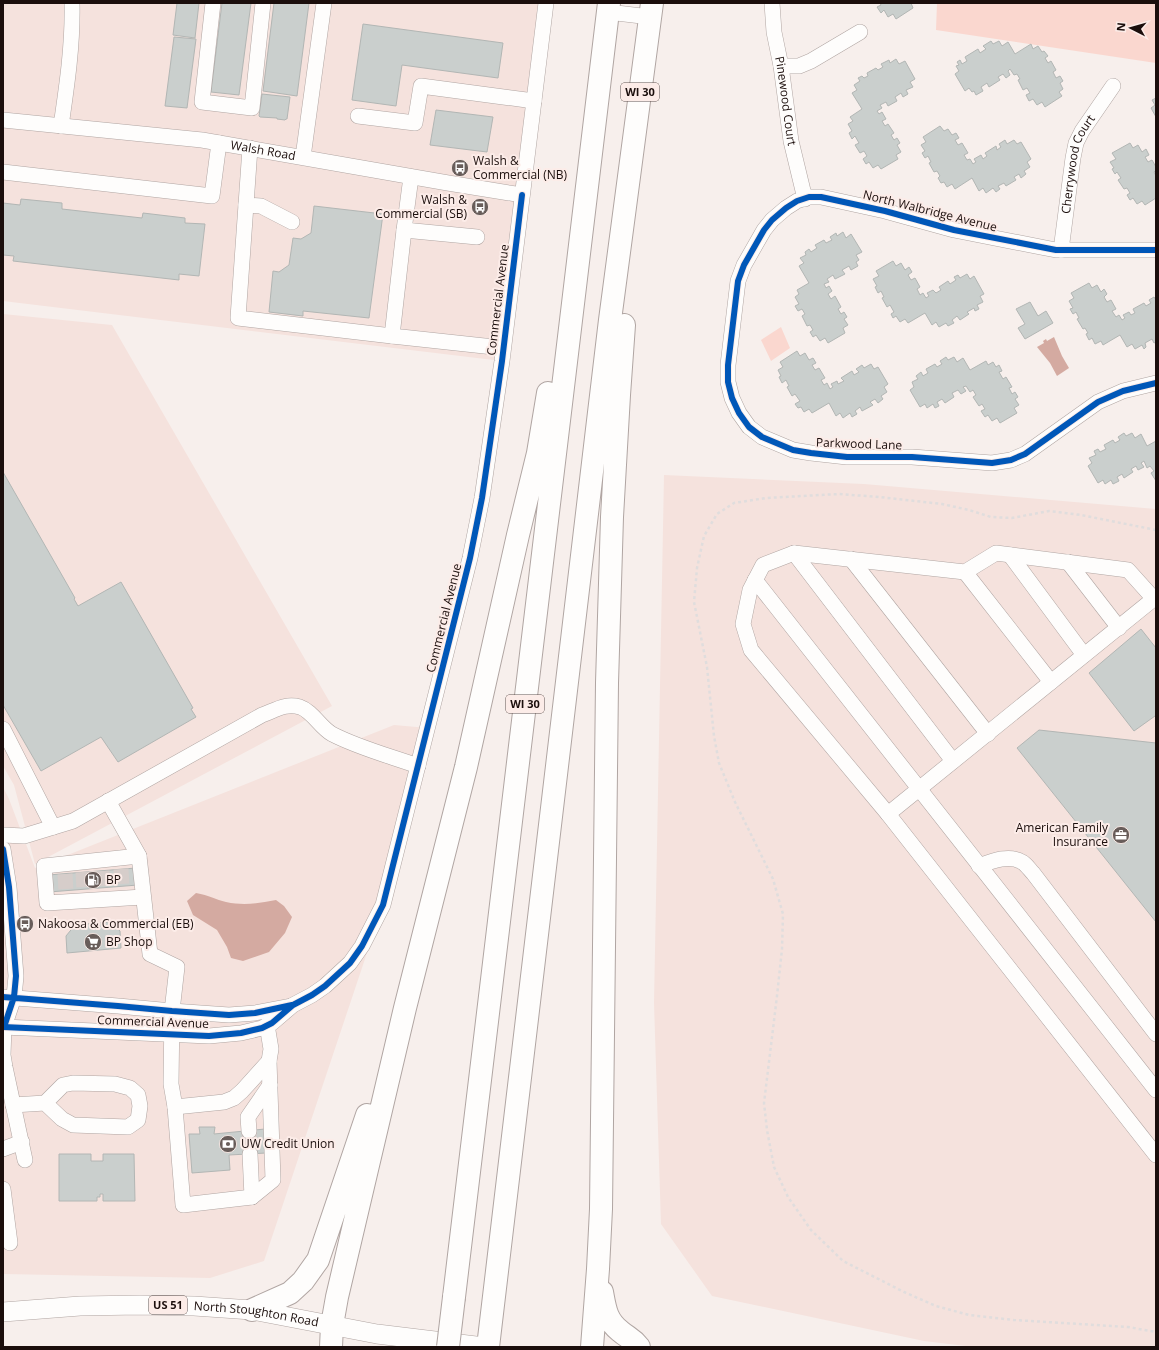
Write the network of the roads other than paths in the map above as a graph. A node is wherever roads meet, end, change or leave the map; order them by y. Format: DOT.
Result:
graph roads {
  1 [pos="72,3"];
  2 [pos="213,3"];
  3 [pos="263,3"];
  4 [pos="324,3"];
  5 [pos="546,3"];
  6 [pos="772,3"];
  7 [pos="609,7"];
  8 [pos="651,10"];
  9 [pos="860,32"];
  10 [pos="781,66"];
  11 [pos="1113,86"];
  12 [pos="534,102"];
  13 [pos="596,110"];
  14 [pos="358,116"];
  15 [pos="3,120"];
  16 [pos="61,126"];
  17 [pos="219,143"];
  18 [pos="250,148"];
  19 [pos="303,157"];
  20 [pos="630,168"];
  21 [pos="3,172"];
  22 [pos="411,177"];
  23 [pos="522,195"];
  24 [pos="805,199"];
  25 [pos="246,205"];
  26 [pos="776,217"];
  27 [pos="292,222"];
  28 [pos="404,230"];
  29 [pos="476,237"];
  30 [pos="1062,250"];
  31 [pos="1156,250"];
  32 [pos="392,336"];
  33 [pos="504,348"];
  34 [pos="1156,383"];
  35 [pos="794,554"];
  36 [pos="1010,555"];
  37 [pos="851,559"];
  38 [pos="1068,562"];
  39 [pos="965,572"];
  40 [pos="755,580"];
  41 [pos="1155,598"];
  42 [pos="1119,628"];
  43 [pos="1084,656"];
  44 [pos="1051,682"];
  45 [pos="3,729"];
  46 [pos="988,734"];
  47 [pos="953,761"];
  48 [pos="418,766"];
  49 [pos="919,789"];
  50 [pos="108,801"];
  51 [pos="888,814"];
  52 [pos="53,827"];
  53 [pos="3,834"];
  54 [pos="3,849"];
  55 [pos="139,856"];
  56 [pos="979,866"];
  57 [pos="143,897"];
  58 [pos="8,997"];
  59 [pos="294,1005"];
  60 [pos="404,1008"];
  61 [pos="172,1011"];
  62 [pos="267,1025"];
  63 [pos="3,1026"];
  64 [pos="172,1034"];
  65 [pos="1156,1034"];
  66 [pos="269,1061"];
  67 [pos="270,1086"];
  68 [pos="1156,1090"];
  69 [pos="45,1103"];
  70 [pos="13,1105"];
  71 [pos="176,1107"];
  72 [pos="249,1130"];
  73 [pos="22,1142"];
  74 [pos="1154,1147"];
  75 [pos="3,1149"];
  76 [pos="250,1154"];
  77 [pos="26,1160"];
  78 [pos="3,1190"];
  79 [pos="252,1197"];
  80 [pos="10,1243"];
  81 [pos="598,1269"];
  82 [pos="252,1310"];
  83 [pos="3,1312"];
  84 [pos="332,1325"];
  85 [pos="330,1347"];
  86 [pos="448,1347"];
  87 [pos="484,1347"];
  88 [pos="488,1347"];
  89 [pos="592,1347"];
  90 [pos="639,1347"];
  1 -- 16 [label="street"];
  2 -- 3 [label="street"];
  4 -- 19 [label="street"];
  5 -- 12 [label="street, Commercial Avenue"];
  6 -- 10 [label="street, Pinewood Court"];
  7 -- 8 [label="street"];
  7 -- 13 [label="highway, WI 30"];
  8 -- 20 [label="highway, WI 30"];
  9 -- 10 [label="street"];
  10 -- 24 [label="street, Pinewood Court"];
  11 -- 30 [label="street, Cherrywood Court"];
  12 -- 14 [label="street"];
  12 -- 23 [label="street, Commercial Avenue"];
  13 -- 60 [label="highway"];
  13 -- 86 [label="highway, WI 30, bridge"];
  15 -- 16 [label="street, Walsh Road"];
  16 -- 17 [label="street, Walsh Road"];
  17 -- 18 [label="street, Walsh Road"];
  17 -- 21 [label="street"];
  18 -- 19 [label="street, Walsh Road"];
  18 -- 25 [label="street"];
  19 -- 22 [label="street, Walsh Road"];
  20 -- 81 [label="highway"];
  20 -- 88 [label="highway, WI 30"];
  22 -- 23 [label="street, Walsh Road"];
  22 -- 28 [label="street"];
  23 -- 33 [label="street, Commercial Avenue"];
  24 -- 26 [label="street, North Walbridge Avenue"];
  24 -- 30 [label="street, North Walbridge Avenue"];
  25 -- 27 [label="street"];
  25 -- 32 [label="street"];
  26 -- 34 [label="street, Parkwood Lane"];
  28 -- 29 [label="street"];
  28 -- 32 [label="street"];
  30 -- 31 [label="street, North Walbridge Avenue"];
  32 -- 33 [label="street"];
  33 -- 48 [label="street, Commercial Avenue"];
  35 -- 37 [label="street"];
  35 -- 40 [label="street"];
  35 -- 47 [label="street"];
  36 -- 38 [label="street"];
  36 -- 39 [label="street"];
  36 -- 43 [label="street"];
  37 -- 39 [label="street"];
  37 -- 46 [label="street"];
  38 -- 41 [label="street"];
  38 -- 42 [label="street"];
  39 -- 44 [label="street"];
  40 -- 49 [label="street"];
  40 -- 51 [label="street"];
  41 -- 42 [label="street"];
  42 -- 43 [label="street"];
  43 -- 44 [label="street"];
  44 -- 46 [label="street"];
  45 -- 52 [label="street"];
  46 -- 47 [label="street"];
  47 -- 49 [label="street"];
  48 -- 50 [label="street"];
  48 -- 59 [label="street, Commercial Avenue"];
  49 -- 51 [label="street"];
  49 -- 56 [label="street"];
  50 -- 52 [label="street"];
  50 -- 55 [label="street"];
  51 -- 74 [label="street"];
  52 -- 53 [label="street"];
  54 -- 58 [label="street"];
  55 -- 57 [label="street"];
  55 -- 57 [label="street"];
  56 -- 65 [label="street"];
  56 -- 68 [label="street"];
  57 -- 61 [label="street"];
  58 -- 61 [label="street, Commercial Avenue"];
  58 -- 63 [label="street"];
  59 -- 61 [label="street, Commercial Avenue"];
  59 -- 62 [label="street, Commercial Avenue"];
  60 -- 82 [label="highway"];
  60 -- 84 [label="highway"];
  61 -- 64 [label="street"];
  62 -- 64 [label="street, Commercial Avenue"];
  62 -- 66 [label="street"];
  63 -- 64 [label="street, Commercial Avenue"];
  63 -- 70 [label="street"];
  64 -- 71 [label="street"];
  66 -- 67 [label="street"];
  66 -- 71 [label="street"];
  67 -- 72 [label="street"];
  67 -- 79 [label="street"];
  69 -- 69 [label="street"];
  69 -- 70 [label="street"];
  70 -- 73 [label="street"];
  71 -- 79 [label="street"];
  73 -- 75 [label="street"];
  73 -- 77 [label="street"];
  76 -- 79 [label="street"];
  78 -- 80 [label="street"];
  81 -- 89 [label="highway"];
  81 -- 90 [label="highway"];
  82 -- 83 [label="main road, North Stoughton Road / US 51"];
  82 -- 84 [label="main road, North Stoughton Road / US 51"];
  84 -- 85 [label="highway"];
  84 -- 87 [label="main road, North Stoughton Road / US 51"];
}
